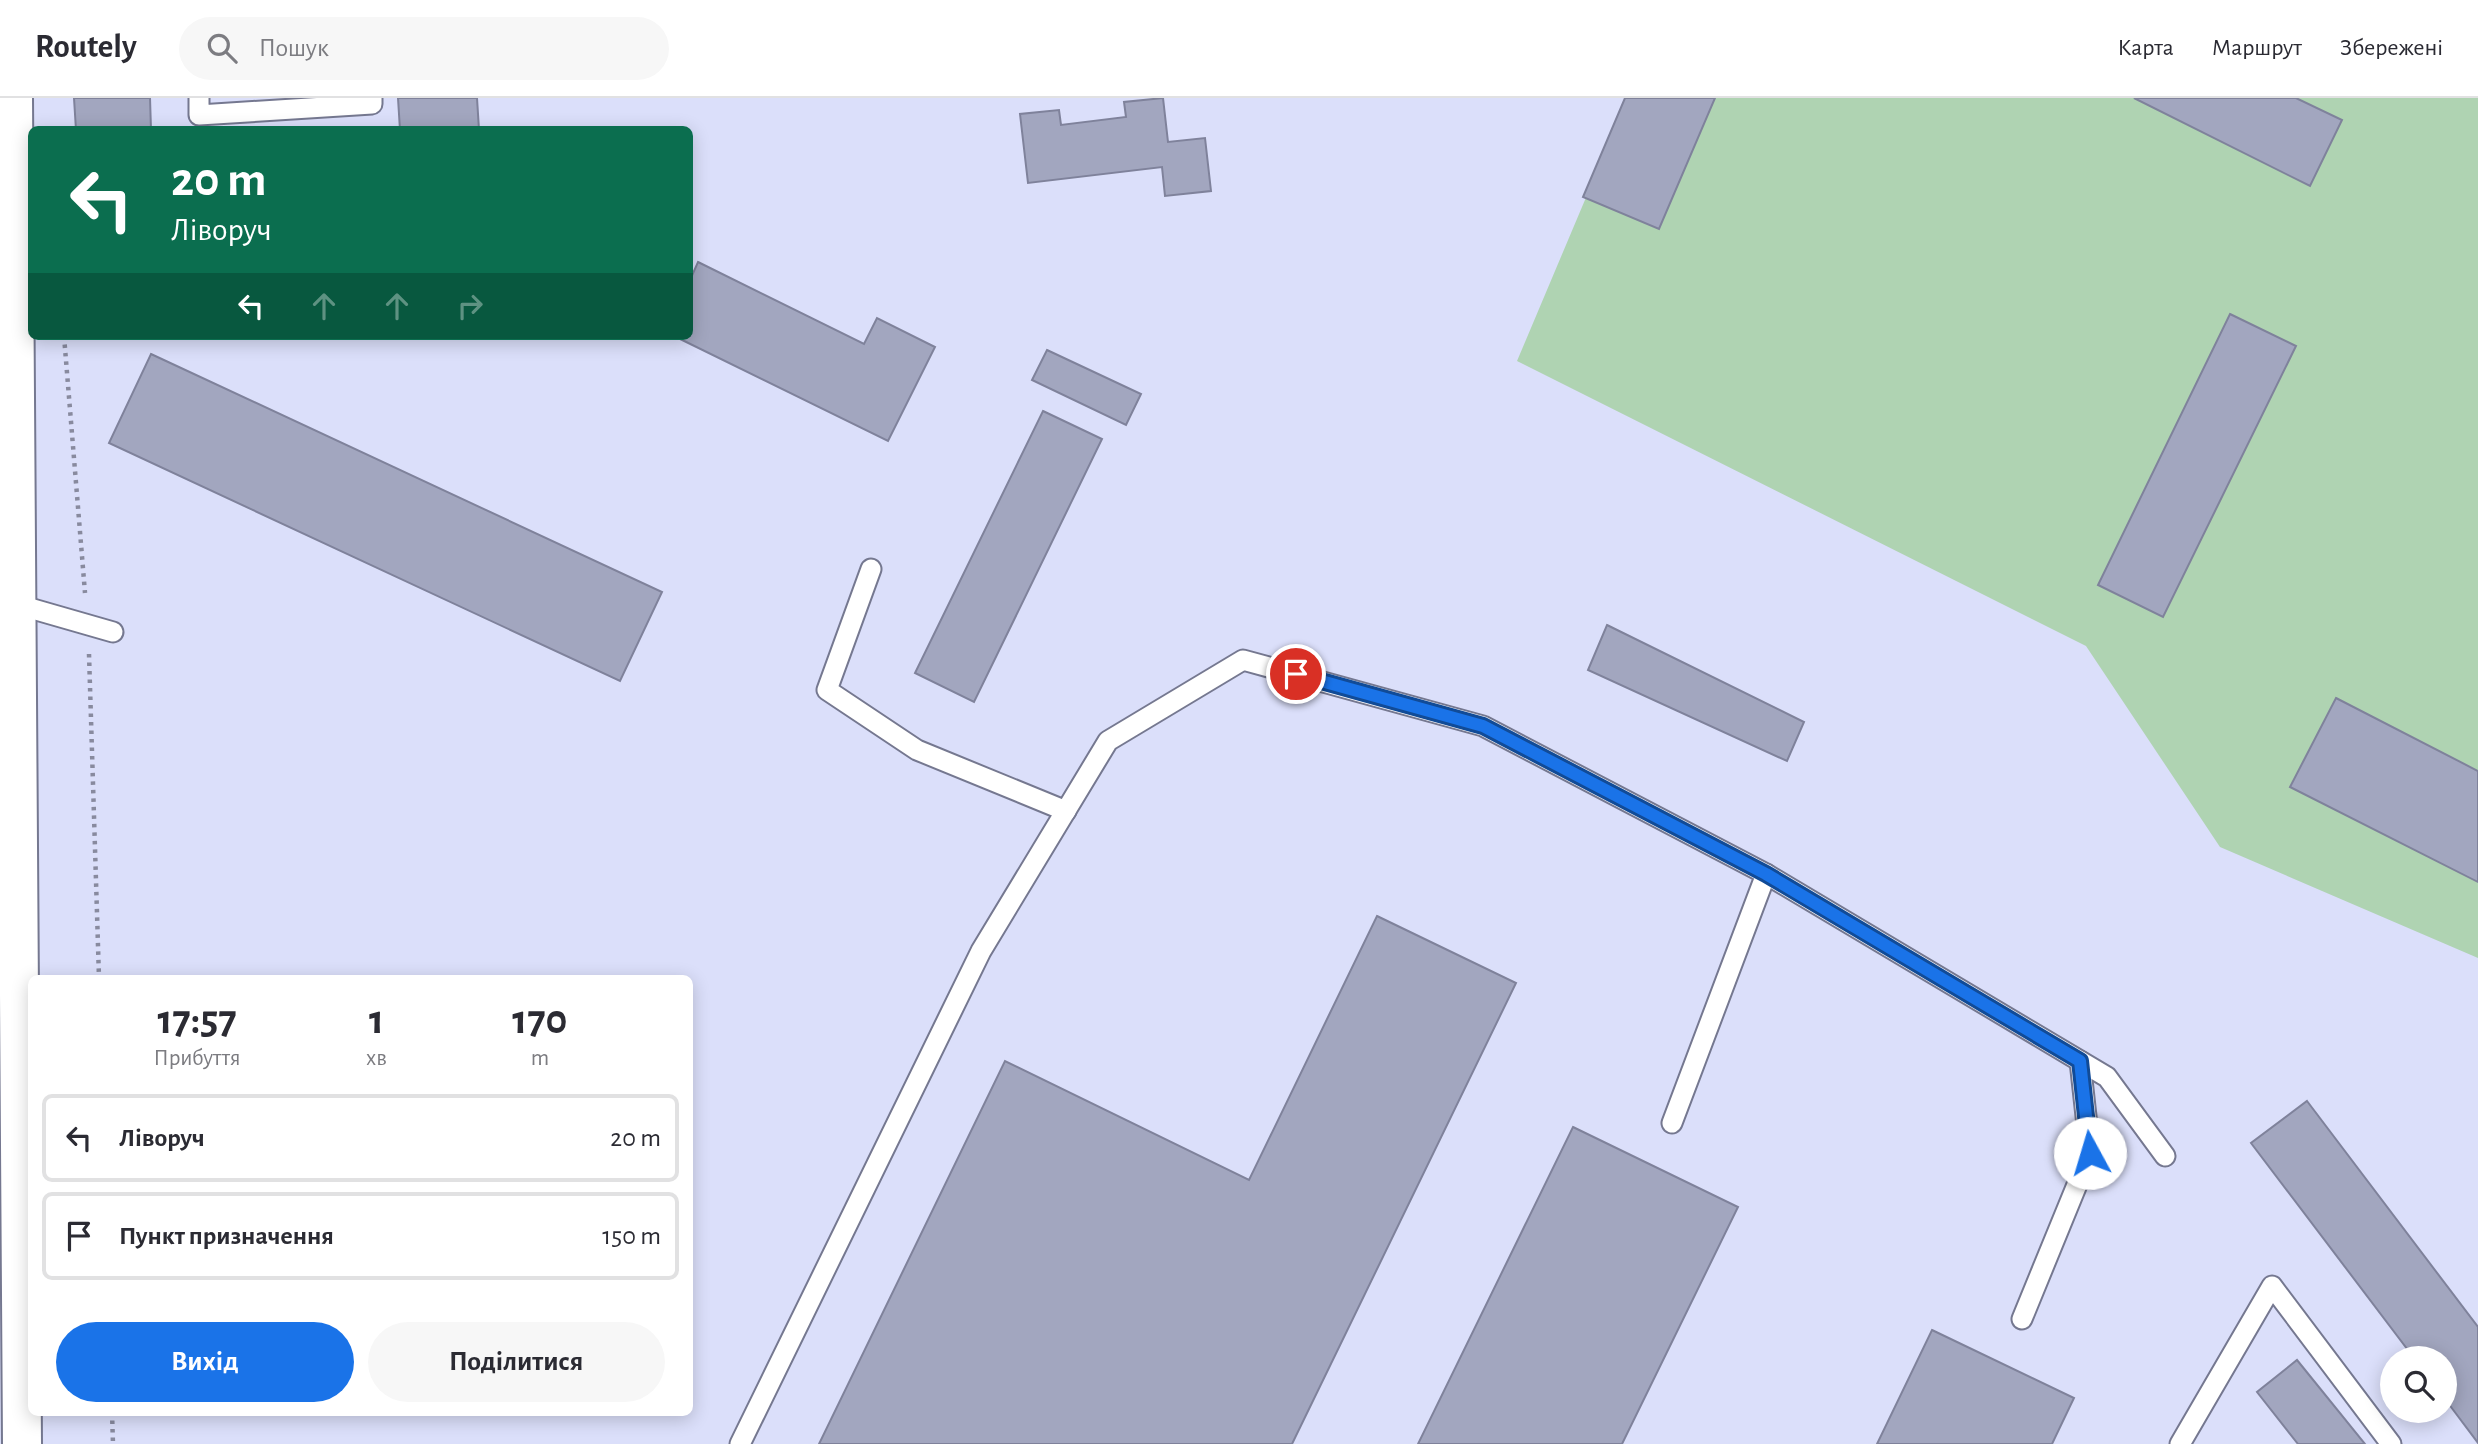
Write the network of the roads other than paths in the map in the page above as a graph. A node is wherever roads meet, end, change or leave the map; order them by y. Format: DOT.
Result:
graph roads {
  1 [pos="13,98"];
  2 [pos="199,98"];
  3 [pos="372,98"];
  4 [pos="871,569"];
  5 [pos="8,603"];
  6 [pos="113,632"];
  7 [pos="1066,811"];
  8 [pos="1766,874"];
  9 [pos="9,881"];
  10 [pos="2080,1061"];
  11 [pos="1672,1123"];
  12 [pos="2165,1156"];
  13 [pos="2022,1319"];
  14 [pos="15,1434"];
  15 [pos="740,1444"];
  16 [pos="2180,1444"];
  17 [pos="2391,1444"];
  1 -- 5 [label="street"];
  2 -- 3 [label="lane"];
  4 -- 7 [label="lane"];
  5 -- 6 [label="lane"];
  5 -- 9 [label="street"];
  7 -- 8 [label="lane"];
  7 -- 15 [label="lane"];
  8 -- 10 [label="lane"];
  8 -- 11 [label="lane"];
  9 -- 14 [label="street"];
  10 -- 12 [label="lane"];
  10 -- 13 [label="lane"];
  16 -- 17 [label="lane"];
}
